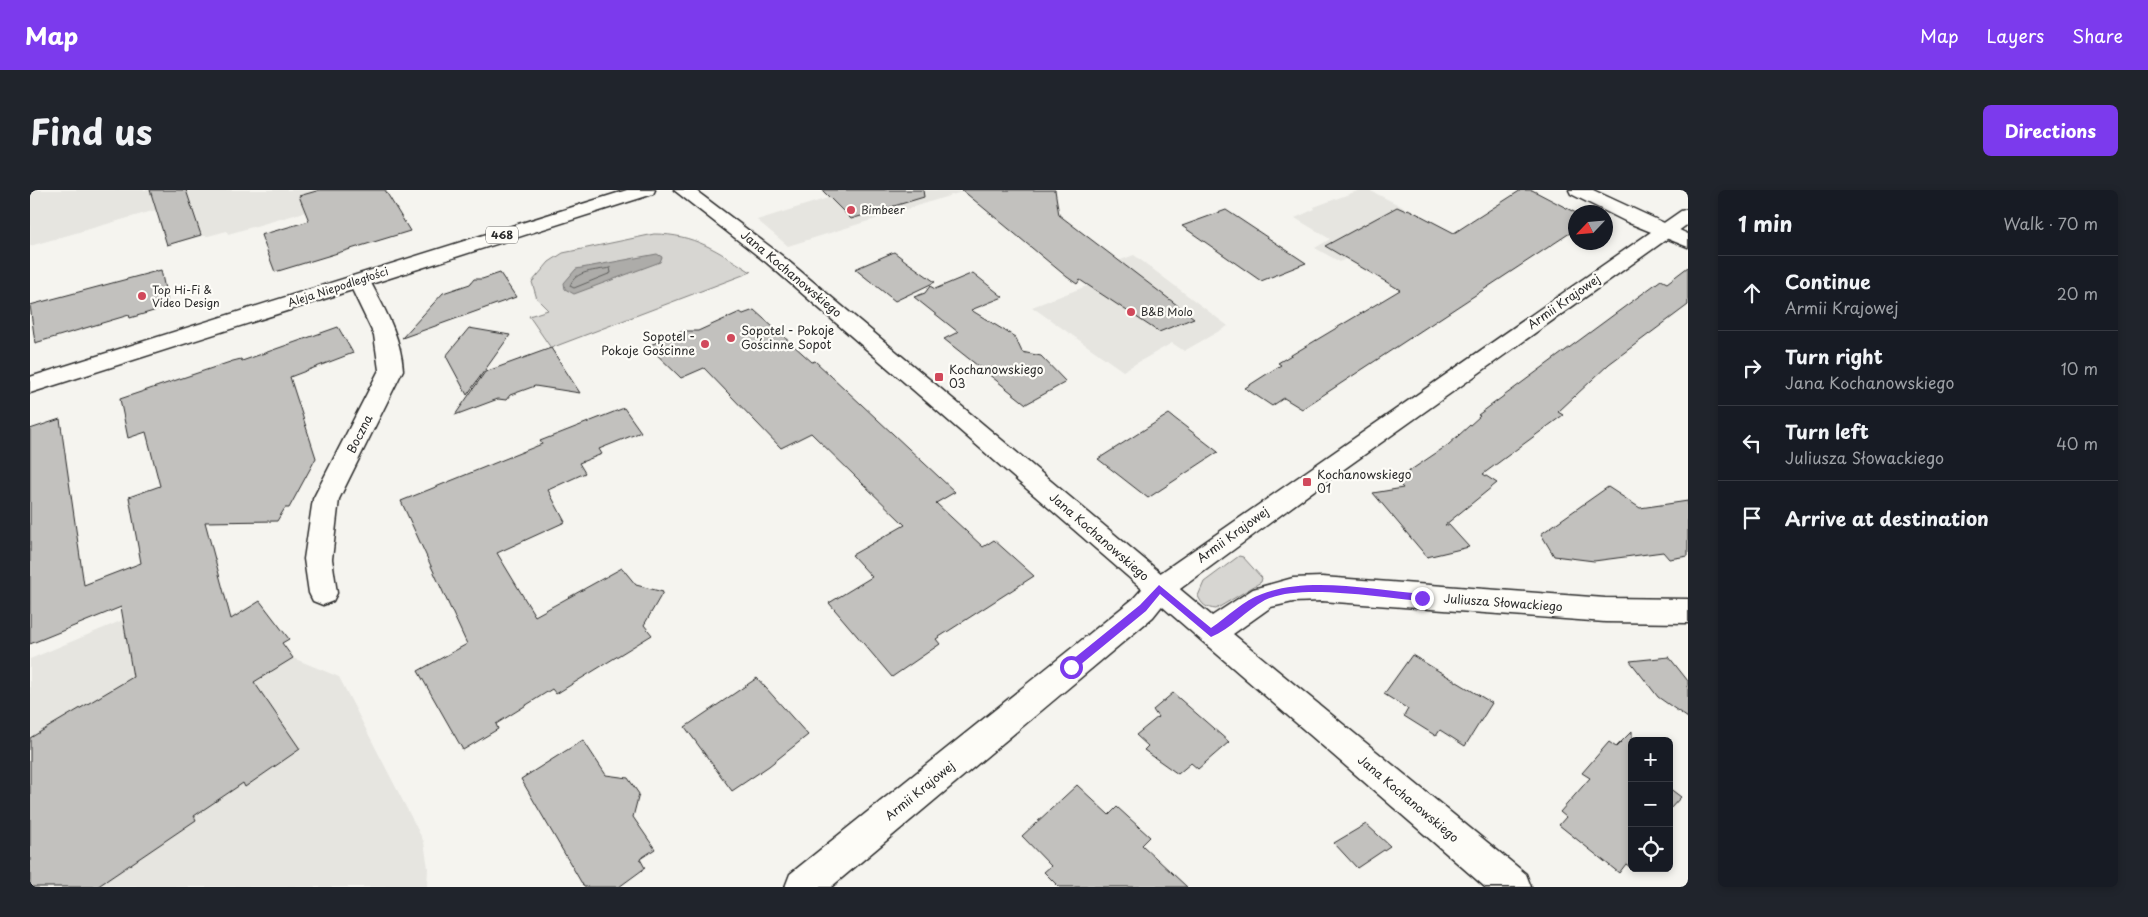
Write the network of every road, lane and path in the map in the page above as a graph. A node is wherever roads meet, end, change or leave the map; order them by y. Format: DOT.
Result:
graph roads {
  1 [pos="646,190"];
  2 [pos="683,190"];
  3 [pos="1578,190"];
  4 [pos="1688,215"];
  5 [pos="1678,236"];
  6 [pos="359,281"];
  7 [pos="30,385"];
  8 [pos="1159,589"];
  9 [pos="323,593"];
  10 [pos="1688,611"];
  11 [pos="1211,633"];
  12 [pos="803,887"];
  13 [pos="1513,887"];
  1 -- 6 [label="street, Aleja Niepodległości / 468"];
  2 -- 8 [label="street, Jana Kochanowskiego"];
  3 -- 5 [label="street"];
  4 -- 5 [label="street, Armii Krajowej"];
  5 -- 8 [label="street, Armii Krajowej"];
  6 -- 7 [label="street, Aleja Niepodległości / 468"];
  6 -- 9 [label="street, Boczna"];
  8 -- 11 [label="street, Jana Kochanowskiego"];
  8 -- 12 [label="street, Armii Krajowej"];
  10 -- 11 [label="street, Juliusza Słowackiego"];
  11 -- 13 [label="street, Jana Kochanowskiego"];
}
